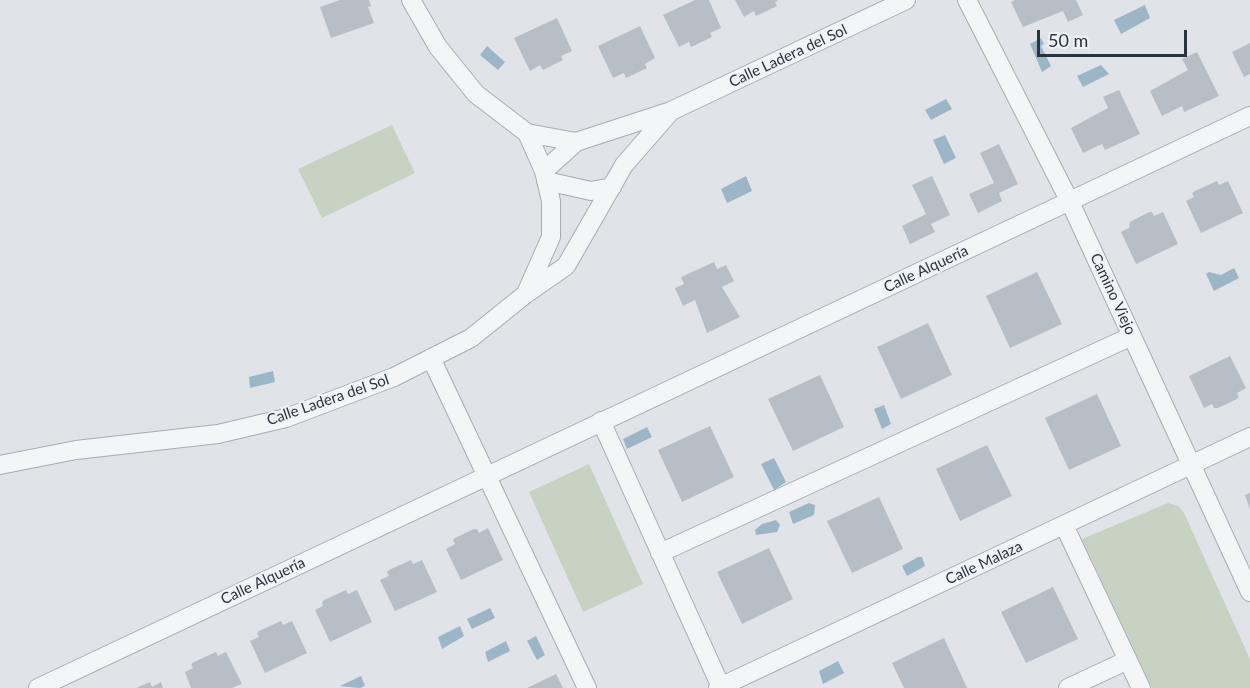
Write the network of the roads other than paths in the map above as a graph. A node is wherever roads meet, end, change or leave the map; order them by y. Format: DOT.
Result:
graph roads {
  1 [pos="411,0"];
  2 [pos="906,0"];
  3 [pos="967,0"];
  4 [pos="671,111"];
  5 [pos="1250,116"];
  6 [pos="527,134"];
  7 [pos="576,141"];
  8 [pos="545,176"];
  9 [pos="612,187"];
  10 [pos="1070,201"];
  11 [pos="527,293"];
  12 [pos="1132,336"];
  13 [pos="431,358"];
  14 [pos="601,421"];
  15 [pos="1250,437"];
  16 [pos="1192,464"];
  17 [pos="0,465"];
  18 [pos="488,474"];
  19 [pos="1064,525"];
  20 [pos="660,553"];
  21 [pos="1250,592"];
  22 [pos="1128,660"];
  23 [pos="719,687"];
  24 [pos="38,688"];
  25 [pos="587,688"];
  26 [pos="1068,688"];
  27 [pos="1141,688"];
  1 -- 6 [label="street"];
  2 -- 4 [label="street, Calle Ladera del Sol"];
  3 -- 10 [label="street, Camino Viejo"];
  4 -- 7 [label="street, Calle Ladera del Sol"];
  4 -- 9 [label="street, Calle Ladera del Sol"];
  5 -- 10 [label="street, Calle Alquería"];
  6 -- 7 [label="street, Calle Ladera del Sol"];
  6 -- 8 [label="street, Calle Ladera del Sol"];
  7 -- 8 [label="street, Calle Ladera del Sol"];
  8 -- 9 [label="street"];
  8 -- 11 [label="street, Calle Ladera del Sol"];
  9 -- 11 [label="street, Calle Ladera del Sol"];
  10 -- 12 [label="street, Camino Viejo"];
  10 -- 14 [label="street, Calle Alquería"];
  11 -- 13 [label="street, Calle Ladera del Sol"];
  12 -- 16 [label="street, Camino Viejo"];
  12 -- 20 [label="street"];
  13 -- 17 [label="street, Calle Ladera del Sol"];
  13 -- 18 [label="street"];
  14 -- 18 [label="street, Calle Alquería"];
  14 -- 20 [label="street"];
  15 -- 16 [label="street, Calle Malaza"];
  16 -- 19 [label="street, Calle Malaza"];
  16 -- 21 [label="street, Camino Viejo"];
  18 -- 24 [label="street, Calle Alquería"];
  18 -- 25 [label="street"];
  19 -- 22 [label="street"];
  19 -- 23 [label="street, Calle Malaza"];
  20 -- 23 [label="street"];
  22 -- 26 [label="street"];
  22 -- 27 [label="street"];
}
